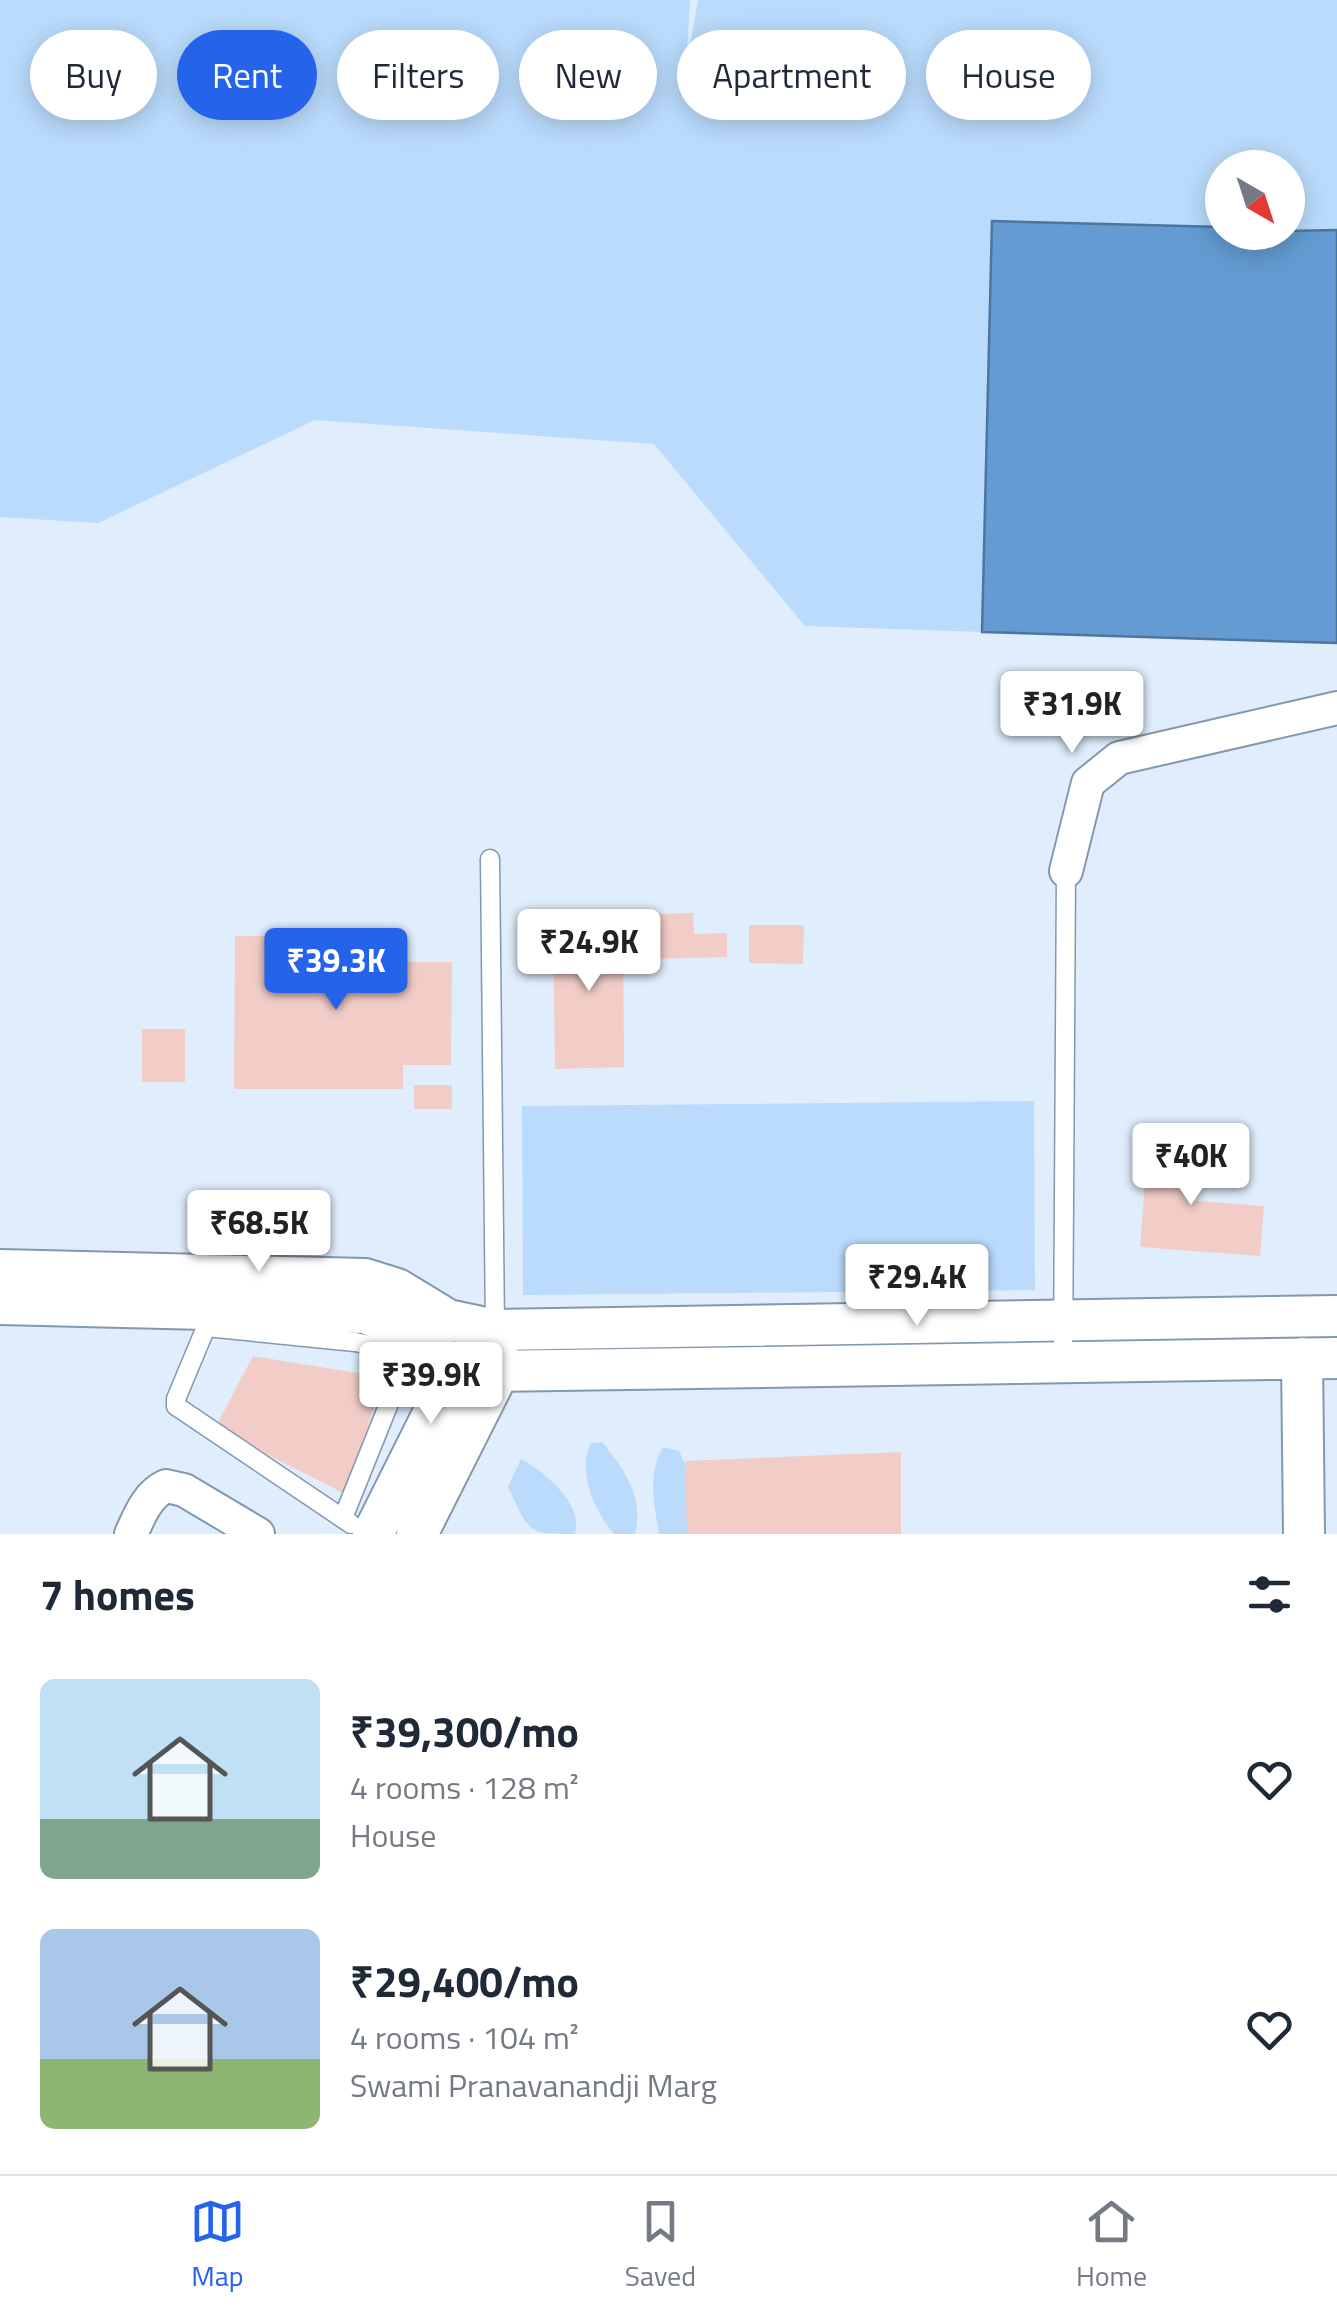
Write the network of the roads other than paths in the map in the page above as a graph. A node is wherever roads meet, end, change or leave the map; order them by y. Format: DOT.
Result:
graph roads {
  1 [pos="1337,708"];
  2 [pos="490,859"];
  3 [pos="1066,871"];
  4 [pos="1,1298"];
  5 [pos="1337,1316"];
  6 [pos="209,1318"];
  7 [pos="1063,1320"];
  8 [pos="495,1330"];
  9 [pos="1320,1358"];
  10 [pos="1062,1362"];
  11 [pos="456,1368"];
  12 [pos="499,1371"];
  13 [pos="362,1529"];
  14 [pos="130,1534"];
  15 [pos="258,1534"];
  16 [pos="417,1534"];
  17 [pos="1304,1534"];
  1 -- 3 [label="street"];
  2 -- 8 [label="lane"];
  3 -- 7 [label="lane"];
  4 -- 6 [label="street"];
  4 -- 8 [label="street"];
  5 -- 7 [label="street"];
  6 -- 11 [label="street"];
  6 -- 13 [label="lane"];
  6 -- 13 [label="lane"];
  7 -- 8 [label="street"];
  7 -- 10 [label="lane"];
  8 -- 11 [label="street"];
  8 -- 12 [label="street"];
  9 -- 10 [label="street"];
  9 -- 17 [label="street"];
  10 -- 12 [label="street"];
  11 -- 12 [label="street"];
  11 -- 13 [label="street"];
  12 -- 16 [label="street"];
  14 -- 15 [label="street"];
}
